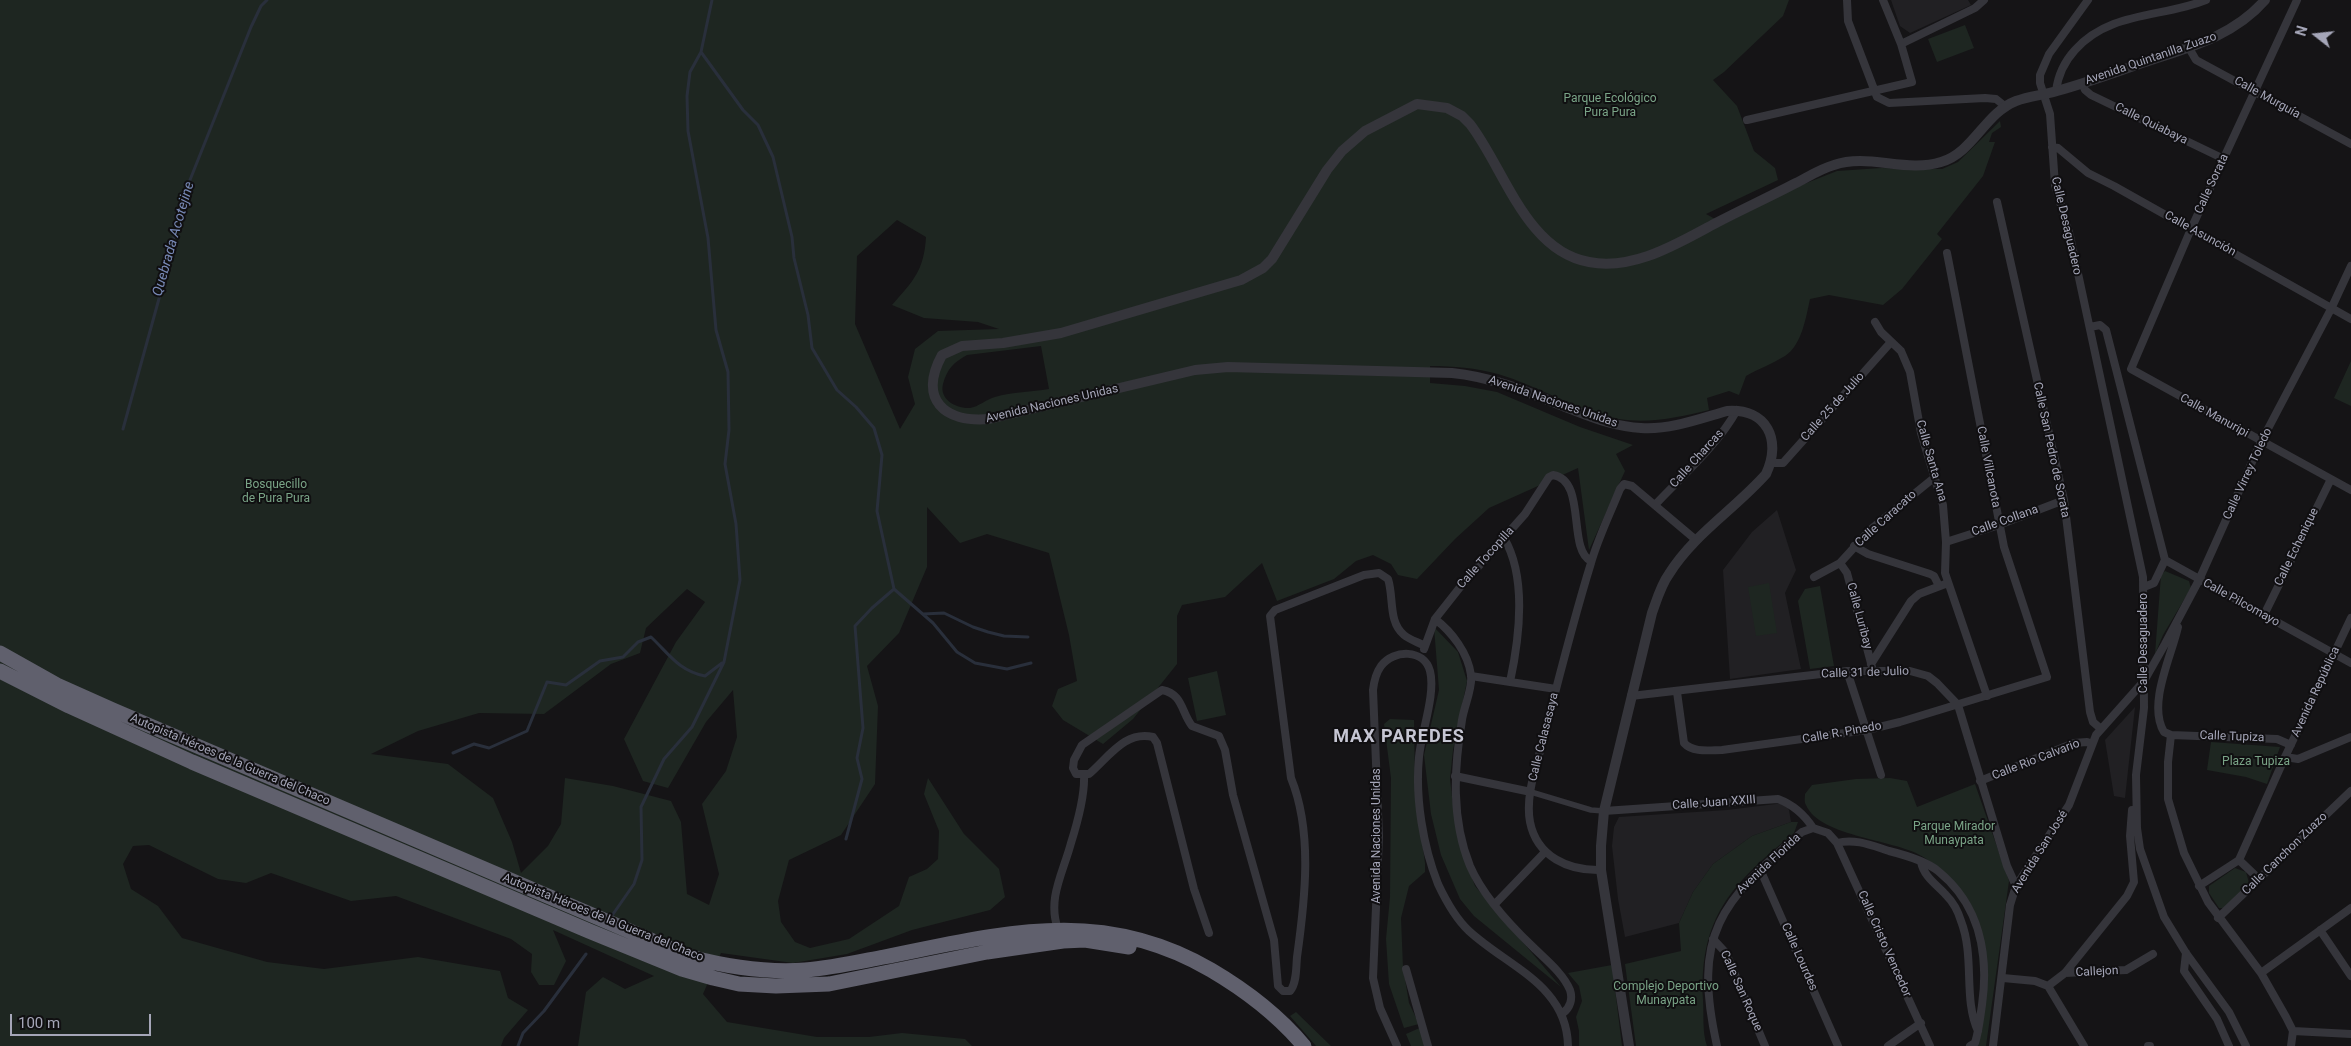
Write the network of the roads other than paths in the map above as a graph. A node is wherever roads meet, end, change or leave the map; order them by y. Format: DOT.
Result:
graph roads {
  1 [pos="1847,0"];
  2 [pos="1883,0"];
  3 [pos="1984,0"];
  4 [pos="2088,0"];
  5 [pos="2206,0"];
  6 [pos="2265,0"];
  7 [pos="2297,0"];
  8 [pos="1901,44"];
  9 [pos="2189,48"];
  10 [pos="2082,83"];
  11 [pos="1874,91"];
  12 [pos="2056,91"];
  13 [pos="2254,91"];
  14 [pos="2044,94"];
  15 [pos="2006,107"];
  16 [pos="1747,120"];
  17 [pos="2351,144"];
  18 [pos="2052,147"];
  19 [pos="2224,159"];
  20 [pos="1997,202"];
  21 [pos="2191,229"];
  22 [pos="1947,253"];
  23 [pos="2351,266"];
  24 [pos="2331,309"];
  25 [pos="2351,319"];
  26 [pos="1875,322"];
  27 [pos="2090,327"];
  28 [pos="1891,342"];
  29 [pos="2131,369"];
  30 [pos="1737,410"];
  31 [pos="2262,442"];
  32 [pos="1771,463"];
  33 [pos="1934,477"];
  34 [pos="2331,479"];
  35 [pos="2351,490"];
  36 [pos="2064,500"];
  37 [pos="1655,505"];
  38 [pos="1999,525"];
  39 [pos="1504,538"];
  40 [pos="1696,540"];
  41 [pos="1946,542"];
  42 [pos="1854,546"];
  43 [pos="2165,560"];
  44 [pos="1591,561"];
  45 [pos="1840,563"];
  46 [pos="1814,577"];
  47 [pos="2199,580"];
  48 [pos="1948,583"];
  49 [pos="1939,586"];
  50 [pos="2144,587"];
  51 [pos="2264,616"];
  52 [pos="2351,618"];
  53 [pos="1434,619"];
  54 [pos="2175,624"];
  55 [pos="1425,646"];
  56 [pos="0,653"];
  57 [pos="2334,653"];
  58 [pos="1421,658"];
  59 [pos="2351,663"];
  60 [pos="1872,667"];
  61 [pos="0,671"];
  62 [pos="1847,671"];
  63 [pos="1471,676"];
  64 [pos="2047,677"];
  65 [pos="2144,681"];
  66 [pos="1510,682"];
  67 [pos="1556,689"];
  68 [pos="1677,692"];
  69 [pos="1631,696"];
  70 [pos="1986,696"];
  71 [pos="1958,704"];
  72 [pos="2100,728"];
  73 [pos="1867,730"];
  74 [pos="2171,735"];
  75 [pos="2351,737"];
  76 [pos="2092,744"];
  77 [pos="2291,745"];
  78 [pos="2285,757"];
  79 [pos="2136,774"];
  80 [pos="1084,775"];
  81 [pos="1881,775"];
  82 [pos="1454,776"];
  83 [pos="1980,781"];
  84 [pos="2351,791"];
  85 [pos="1531,792"];
  86 [pos="1604,811"];
  87 [pos="1812,828"];
  88 [pos="1837,843"];
  89 [pos="1545,852"];
  90 [pos="2239,860"];
  91 [pos="1921,862"];
  92 [pos="1760,869"];
  93 [pos="1601,870"];
  94 [pos="2259,879"];
  95 [pos="2016,886"];
  96 [pos="2200,886"];
  97 [pos="1495,904"];
  98 [pos="2351,908"];
  99 [pos="2218,918"];
  100 [pos="1058,929"];
  101 [pos="2320,930"];
  102 [pos="1209,933"];
  103 [pos="1713,939"];
  104 [pos="2186,953"];
  105 [pos="2153,954"];
  106 [pos="1406,969"];
  107 [pos="2065,973"];
  108 [pos="2261,973"];
  109 [pos="2351,976"];
  110 [pos="2003,978"];
  111 [pos="2048,986"];
  112 [pos="1562,1013"];
  113 [pos="1921,1023"];
  114 [pos="2293,1031"];
  115 [pos="1978,1032"];
  116 [pos="2351,1034"];
  117 [pos="1292,1046"];
  118 [pos="1304,1046"];
  119 [pos="1397,1046"];
  120 [pos="1428,1046"];
  121 [pos="1568,1046"];
  122 [pos="1629,1046"];
  123 [pos="1716,1046"];
  124 [pos="1765,1046"];
  125 [pos="1838,1046"];
  126 [pos="1888,1046"];
  127 [pos="1930,1046"];
  128 [pos="1970,1046"];
  129 [pos="1993,1046"];
  130 [pos="2084,1046"];
  131 [pos="2229,1046"];
  132 [pos="2246,1046"];
  133 [pos="2291,1046"];
  1 -- 11 [label="street"];
  2 -- 8 [label="street"];
  3 -- 8 [label="street"];
  4 -- 14 [label="street, Calle Desaguadero"];
  5 -- 12 [label="street"];
  6 -- 9 [label="street, Avenida Quintanilla Zuazo"];
  7 -- 13 [label="street, Calle Sorata"];
  8 -- 11 [label="street"];
  9 -- 10 [label="street, Avenida Quintanilla Zuazo"];
  9 -- 13 [label="street, Calle Murguía"];
  10 -- 12 [label="street, Avenida Quintanilla Zuazo"];
  10 -- 19 [label="street, Calle Quiabaya"];
  11 -- 15 [label="street"];
  11 -- 16 [label="street"];
  12 -- 14 [label="street, Avenida Naciones Unidas"];
  13 -- 17 [label="street, Calle Murguía"];
  13 -- 19 [label="street, Calle Sorata"];
  14 -- 15 [label="street, Avenida Naciones Unidas"];
  14 -- 18 [label="street, Calle Desaguadero"];
  15 -- 30 [label="street, Avenida Naciones Unidas"];
  18 -- 21 [label="street, Calle Asunción"];
  18 -- 27 [label="street, Calle Desaguadero"];
  19 -- 21 [label="street, Calle Sorata"];
  20 -- 36 [label="street, Calle San Pedro de Sorata"];
  21 -- 24 [label="street, Calle Asunción"];
  21 -- 29 [label="street, Calle Sorata"];
  22 -- 38 [label="street, Calle Villcanota"];
  23 -- 24 [label="street, Calle Virrey Toledo"];
  24 -- 25 [label="street, Calle Asunción"];
  24 -- 31 [label="street, Calle Virrey Toledo"];
  26 -- 28 [label="street, Calle Santa Ana"];
  27 -- 43 [label="street"];
  27 -- 50 [label="street, Calle Desaguadero"];
  28 -- 32 [label="street, Calle 25 de Julio"];
  28 -- 33 [label="street, Calle Santa Ana"];
  29 -- 31 [label="street, Calle Manuripi"];
  30 -- 32 [label="street"];
  30 -- 37 [label="street, Calle Charcas"];
  31 -- 34 [label="street, Calle Manuripi"];
  31 -- 47 [label="street, Calle Virrey Toledo"];
  32 -- 40 [label="street"];
  33 -- 41 [label="street, Calle Santa Ana"];
  33 -- 42 [label="street, Calle Caracato"];
  34 -- 35 [label="street, Calle Manuripi"];
  34 -- 51 [label="street, Calle Echenique"];
  36 -- 38 [label="street, Calle Collana"];
  36 -- 72 [label="street, Calle San Pedro de Sorata"];
  37 -- 40 [label="street"];
  37 -- 44 [label="street, Calle Calasasaya"];
  38 -- 41 [label="street, Calle Collana"];
  38 -- 64 [label="street, Calle Villcanota"];
  39 -- 44 [label="street, Calle Tocopilla"];
  39 -- 53 [label="street, Calle Tocopilla"];
  39 -- 66 [label="street"];
  40 -- 69 [label="street"];
  41 -- 48 [label="street, Calle Santa Ana"];
  42 -- 45 [label="street, Calle Caracato"];
  42 -- 49 [label="street"];
  43 -- 47 [label="street, Calle Pilcomayo"];
  43 -- 50 [label="street"];
  44 -- 67 [label="street, Calle Calasasaya"];
  45 -- 46 [label="street, Calle Caracato"];
  45 -- 60 [label="street, Calle Luribay"];
  47 -- 51 [label="street, Calle Pilcomayo"];
  47 -- 54 [label="street, Calle Virrey Toledo"];
  48 -- 49 [label="street"];
  48 -- 70 [label="street, Calle Santa Ana"];
  49 -- 60 [label="street"];
  50 -- 65 [label="street, Calle Desaguadero"];
  51 -- 57 [label="street, Calle Pilcomayo"];
  52 -- 57 [label="street, Avenida República"];
  53 -- 55 [label="street, Calle Tocopilla"];
  53 -- 63 [label="street"];
  54 -- 65 [label="street, Calle Virrey Toledo"];
  54 -- 74 [label="street"];
  55 -- 58 [label="street, Calle Tocopilla"];
  55 -- 80 [label="street"];
  56 -- 100 [label="highway, Autopista Héroes de la Guerra del Chaco"];
  57 -- 59 [label="street, Calle Pilcomayo"];
  57 -- 77 [label="street, Avenida República"];
  58 -- 112 [label="street"];
  58 -- 119 [label="street, Avenida Naciones Unidas"];
  60 -- 62 [label="street, Calle 31 de Julio"];
  60 -- 71 [label="street, Calle 31 de Julio"];
  61 -- 117 [label="highway, Autopista Héroes de la Guerra del Chaco"];
  62 -- 68 [label="street, Calle 31 de Julio"];
  62 -- 73 [label="street"];
  63 -- 66 [label="street"];
  63 -- 82 [label="street"];
  64 -- 70 [label="street, Calle R. Pinedo"];
  65 -- 72 [label="street, Avenida San José"];
  65 -- 79 [label="street, Calle Desaguadero"];
  66 -- 67 [label="street"];
  67 -- 85 [label="street, Calle Calasasaya"];
  68 -- 69 [label="street, Calle 31 de Julio"];
  68 -- 73 [label="street, Calle R. Pinedo"];
  69 -- 86 [label="street"];
  70 -- 71 [label="street, Calle R. Pinedo"];
  71 -- 73 [label="street, Calle R. Pinedo"];
  71 -- 83 [label="street, Calle 31 de Julio"];
  72 -- 76 [label="street, Avenida San José"];
  73 -- 81 [label="street"];
  74 -- 77 [label="street, Calle Tupiza"];
  74 -- 96 [label="street"];
  75 -- 78 [label="street"];
  76 -- 83 [label="street, Calle Rio Calvario"];
  76 -- 95 [label="street, Avenida San José"];
  77 -- 78 [label="street, Avenida República"];
  78 -- 90 [label="street, Avenida República"];
  79 -- 104 [label="street, Calle Desaguadero"];
  79 -- 107 [label="street"];
  80 -- 100 [label="street"];
  80 -- 102 [label="street"];
  82 -- 85 [label="street"];
  82 -- 97 [label="street"];
  83 -- 95 [label="street, Calle 31 de Julio"];
  84 -- 94 [label="street, Calle Canchon Zuazo"];
  85 -- 86 [label="street"];
  85 -- 89 [label="street, Calle Calasasaya"];
  86 -- 87 [label="street, Calle Juan XXIII"];
  86 -- 93 [label="street"];
  87 -- 88 [label="street, Avenida Florida"];
  87 -- 92 [label="street, Avenida Florida"];
  88 -- 91 [label="street"];
  88 -- 113 [label="street, Calle Cristo Vencedor"];
  89 -- 93 [label="street"];
  89 -- 97 [label="street"];
  90 -- 94 [label="street"];
  90 -- 96 [label="street"];
  91 -- 115 [label="street"];
  91 -- 115 [label="street"];
  92 -- 103 [label="street, Avenida Florida"];
  92 -- 125 [label="street, Calle Lourdes"];
  93 -- 122 [label="street"];
  94 -- 99 [label="street, Calle Canchon Zuazo"];
  95 -- 110 [label="street, Avenida San José"];
  96 -- 99 [label="street"];
  97 -- 112 [label="street"];
  98 -- 101 [label="street"];
  99 -- 108 [label="street"];
  100 -- 118 [label="highway, Autopista Héroes de la Guerra del Chaco"];
  101 -- 108 [label="street"];
  101 -- 109 [label="street"];
  103 -- 123 [label="street, Avenida Florida"];
  103 -- 124 [label="street, Calle San Roque"];
  104 -- 131 [label="street, Calle Desaguadero"];
  104 -- 132 [label="street, Calle Desaguadero"];
  105 -- 107 [label="street, Callejon"];
  106 -- 120 [label="street"];
  107 -- 111 [label="street"];
  108 -- 114 [label="street"];
  110 -- 111 [label="street"];
  110 -- 129 [label="street, Avenida San José"];
  111 -- 130 [label="street"];
  112 -- 121 [label="street"];
  113 -- 126 [label="street"];
  113 -- 127 [label="street, Calle Cristo Vencedor"];
  114 -- 116 [label="street"];
  114 -- 133 [label="street"];
  115 -- 128 [label="street"];
}
